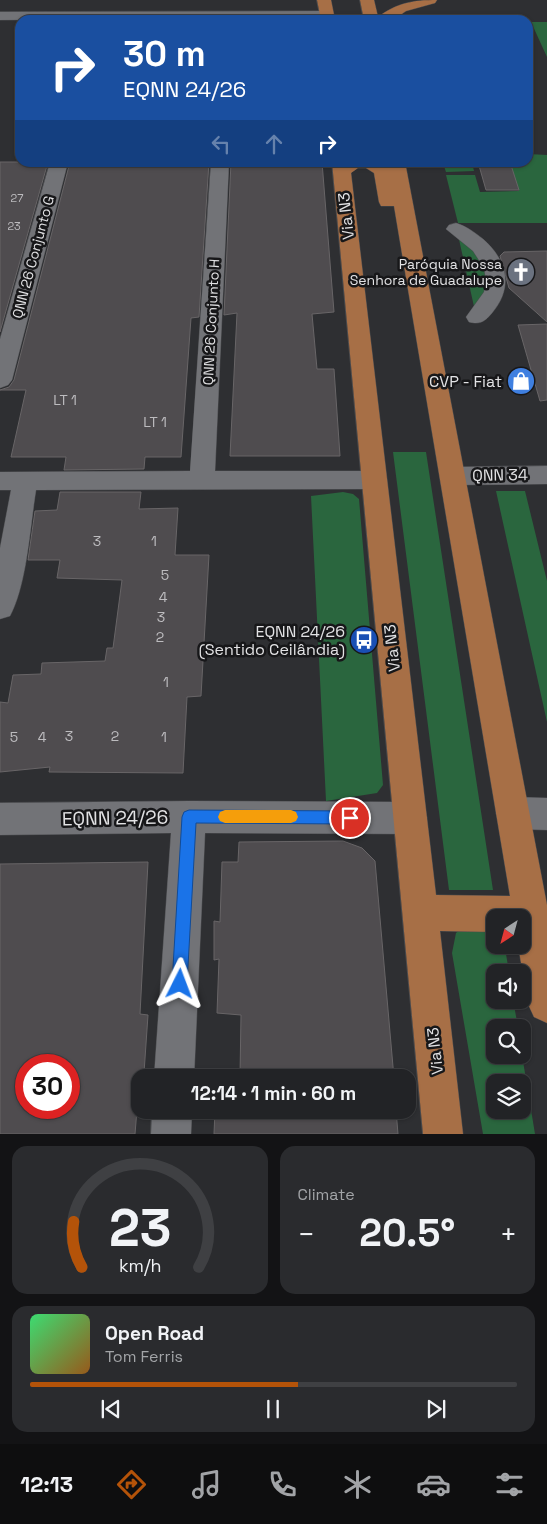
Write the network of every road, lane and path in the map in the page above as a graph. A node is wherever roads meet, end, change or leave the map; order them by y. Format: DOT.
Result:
graph roads {
  1 [pos="324,0"];
  2 [pos="367,0"];
  3 [pos="430,0"];
  4 [pos="327,15"];
  5 [pos="369,15"];
  6 [pos="390,15"];
  7 [pos="0,16"];
  8 [pos="15,16"];
  9 [pos="58,167"];
  10 [pos="220,167"];
  11 [pos="376,167"];
  12 [pos="397,167"];
  13 [pos="341,168"];
  14 [pos="456,229"];
  15 [pos="477,318"];
  16 [pos="424,319"];
  17 [pos="0,380"];
  18 [pos="547,475"];
  19 [pos="453,476"];
  20 [pos="374,480"];
  21 [pos="13,481"];
  22 [pos="202,481"];
  23 [pos="0,608"];
  24 [pos="530,814"];
  25 [pos="189,817"];
  26 [pos="410,818"];
  27 [pos="0,819"];
  28 [pos="530,909"];
  29 [pos="421,914"];
  30 [pos="486,914"];
  31 [pos="531,919"];
  32 [pos="547,1004"];
  33 [pos="175,1069"];
  34 [pos="172,1119"];
  35 [pos="444,1126"];
  36 [pos="171,1134"];
  1 -- 4 [label="main road"];
  2 -- 5 [label="main road"];
  3 -- 6 [label="main road"];
  7 -- 8 [label="street"];
  9 -- 17 [label="street, QNN 26 Conjunto G"];
  10 -- 22 [label="street, QNN 26 Conjunto H"];
  11 -- 16 [label="main road"];
  12 -- 16 [label="main road"];
  13 -- 20 [label="main road, Via N3"];
  14 -- 15 [label="street"];
  16 -- 19 [label="main road"];
  18 -- 19 [label="street, QNN 34"];
  19 -- 24 [label="main road"];
  20 -- 22 [label="street"];
  20 -- 26 [label="main road, Via N3"];
  21 -- 22 [label="street"];
  21 -- 23 [label="street"];
  24 -- 28 [label="main road"];
  25 -- 26 [label="street, EQNN 24/26"];
  25 -- 27 [label="street, EQNN 24/26"];
  25 -- 33 [label="street"];
  26 -- 29 [label="main road, Via N3"];
  29 -- 30 [label="main road"];
  29 -- 35 [label="main road, Via N3"];
  31 -- 32 [label="main road"];
  34 -- 36 [label="street"];
}
